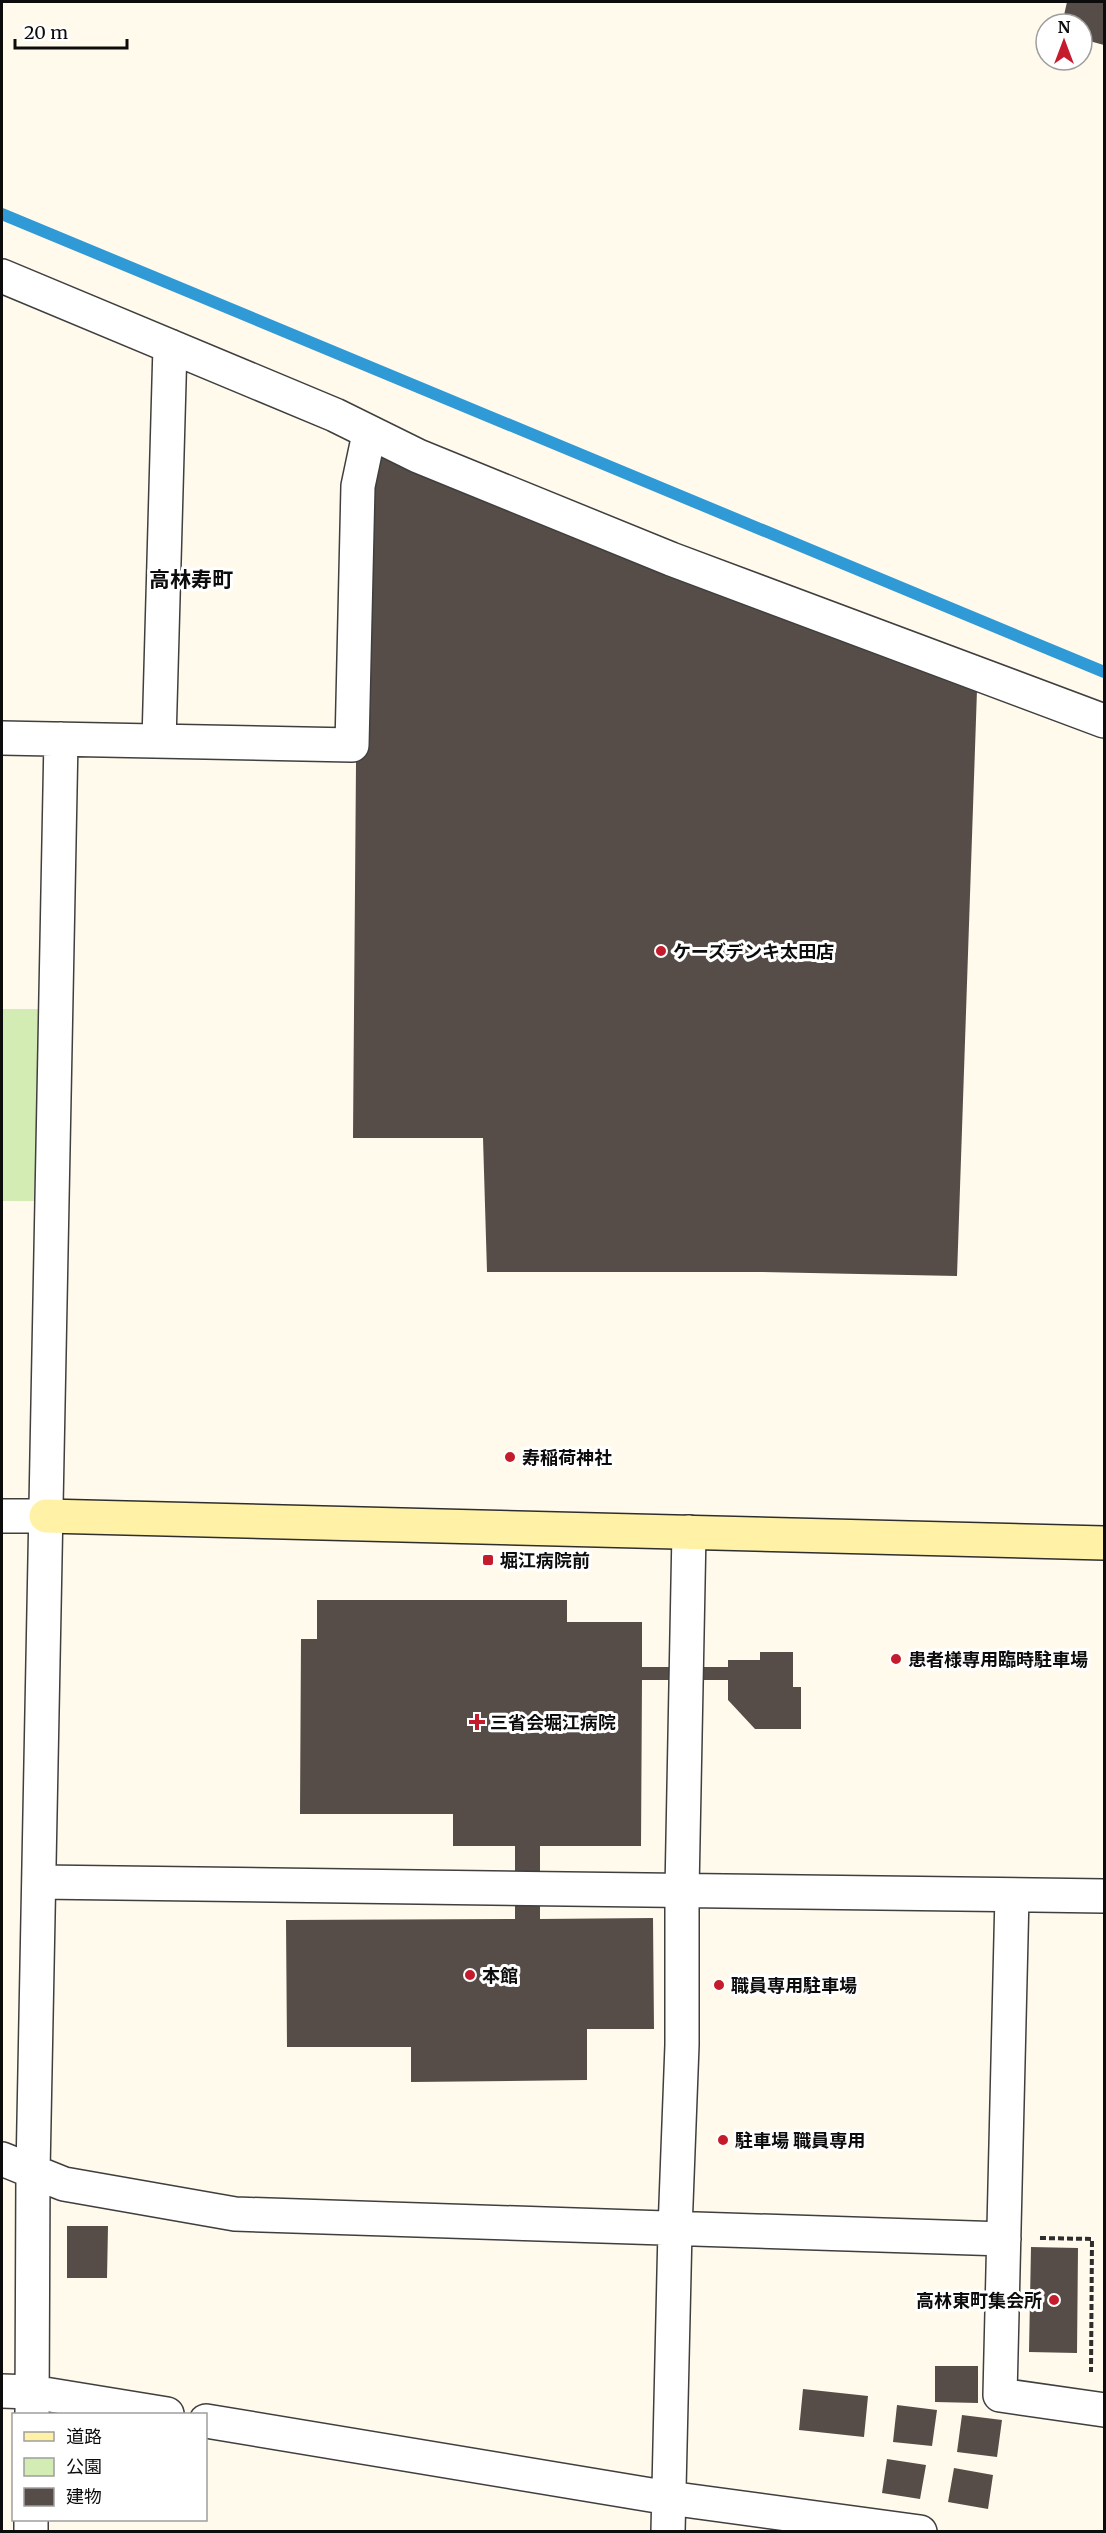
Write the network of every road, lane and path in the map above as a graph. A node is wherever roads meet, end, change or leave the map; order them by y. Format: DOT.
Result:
graph roads {
  1 [pos="2,276"];
  2 [pos="170,346"];
  3 [pos="369,434"];
  4 [pos="1104,721"];
  5 [pos="2,738"];
  6 [pos="61,739"];
  7 [pos="159,741"];
  8 [pos="2,1516"];
  9 [pos="46,1516"];
  10 [pos="689,1532"];
  11 [pos="1104,1543"];
  12 [pos="39,1882"];
  13 [pos="682,1890"];
  14 [pos="1012,1894"];
  15 [pos="1104,1896"];
  16 [pos="2,2159"];
  17 [pos="33,2172"];
  18 [pos="675,2230"];
  19 [pos="1004,2239"];
  20 [pos="1091,2373"];
  21 [pos="22,2399"];
  22 [pos="1104,2410"];
  23 [pos="149,2413"];
  24 [pos="207,2421"];
  25 [pos="669,2498"];
  26 [pos="668,2532"];
  27 [pos="920,2532"];
  1 -- 2 [label="street"];
  2 -- 3 [label="street"];
  2 -- 7 [label="street"];
  3 -- 4 [label="street"];
  3 -- 7 [label="street"];
  5 -- 6 [label="street"];
  6 -- 7 [label="street"];
  6 -- 9 [label="street"];
  8 -- 9 [label="street"];
  9 -- 10 [label="street"];
  9 -- 12 [label="street"];
  10 -- 11 [label="street"];
  10 -- 13 [label="street"];
  12 -- 13 [label="street"];
  12 -- 17 [label="street"];
  13 -- 14 [label="street"];
  13 -- 18 [label="street"];
  14 -- 15 [label="street"];
  14 -- 19 [label="street"];
  16 -- 17 [label="street"];
  17 -- 18 [label="street"];
  17 -- 21 [label="street"];
  18 -- 19 [label="street"];
  18 -- 25 [label="street"];
  19 -- 20 [label="path"];
  19 -- 22 [label="street"];
  21 -- 23 [label="street"];
  24 -- 25 [label="street"];
  25 -- 26 [label="street"];
  25 -- 27 [label="street"];
}
